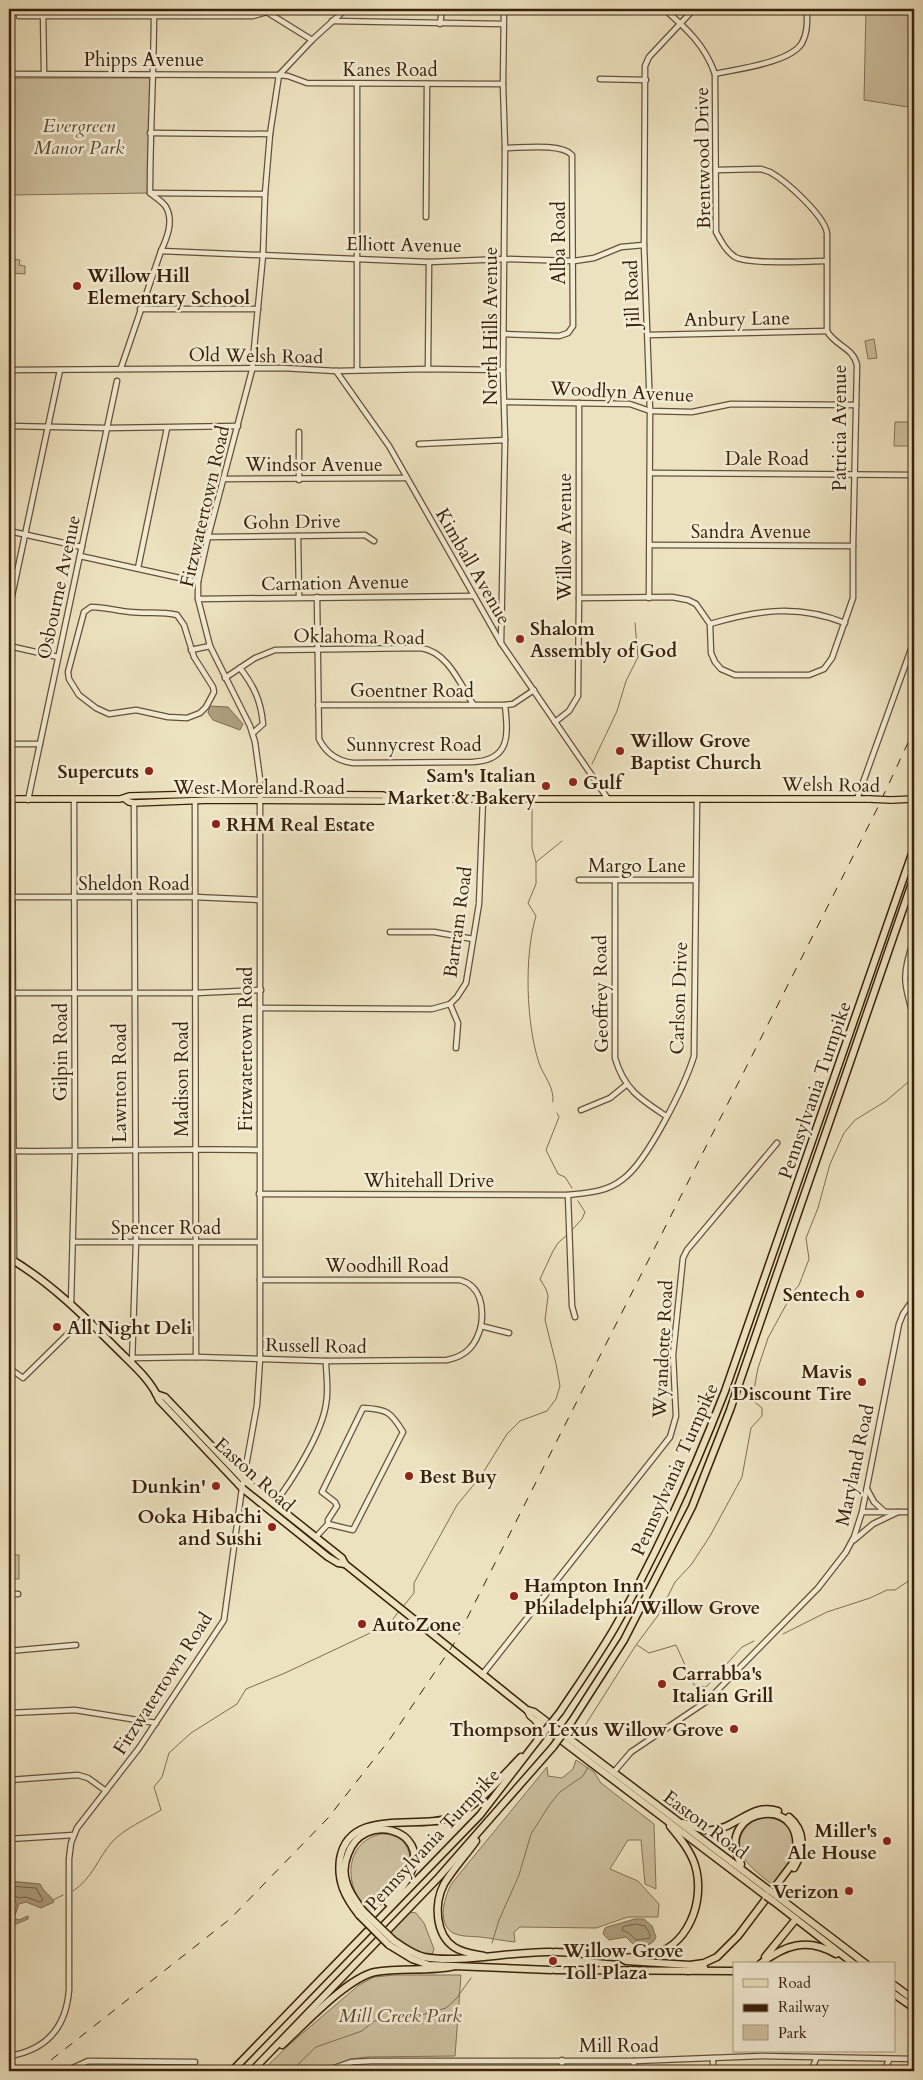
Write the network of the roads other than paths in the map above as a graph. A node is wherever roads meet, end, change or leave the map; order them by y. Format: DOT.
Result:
graph roads {
  1 [pos="43,9"];
  2 [pos="154,9"];
  3 [pos="262,9"];
  4 [pos="346,9"];
  5 [pos="442,9"];
  6 [pos="504,9"];
  7 [pos="664,9"];
  8 [pos="694,9"];
  9 [pos="807,9"];
  10 [pos="267,12"];
  11 [pos="19,16"];
  12 [pos="43,16"];
  13 [pos="154,16"];
  14 [pos="332,21"];
  15 [pos="440,24"];
  16 [pos="503,24"];
  17 [pos="681,24"];
  18 [pos="312,40"];
  19 [pos="9,74"];
  20 [pos="44,74"];
  21 [pos="714,74"];
  22 [pos="154,75"];
  23 [pos="279,75"];
  24 [pos="600,79"];
  25 [pos="646,80"];
  26 [pos="357,84"];
  27 [pos="427,84"];
  28 [pos="503,84"];
  29 [pos="150,133"];
  30 [pos="270,134"];
  31 [pos="505,148"];
  32 [pos="716,170"];
  33 [pos="150,193"];
  34 [pos="265,194"];
  35 [pos="426,217"];
  36 [pos="644,245"];
  37 [pos="161,250"];
  38 [pos="262,255"];
  39 [pos="356,258"];
  40 [pos="505,259"];
  41 [pos="574,261"];
  42 [pos="826,261"];
  43 [pos="429,262"];
  44 [pos="140,309"];
  45 [pos="258,309"];
  46 [pos="828,332"];
  47 [pos="503,334"];
  48 [pos="648,335"];
  49 [pos="121,368"];
  50 [pos="428,369"];
  51 [pos="9,370"];
  52 [pos="60,370"];
  53 [pos="252,370"];
  54 [pos="357,370"];
  55 [pos="503,370"];
  56 [pos="336,371"];
  57 [pos="117,381"];
  58 [pos="506,402"];
  59 [pos="578,403"];
  60 [pos="856,405"];
  61 [pos="650,411"];
  62 [pos="9,426"];
  63 [pos="47,426"];
  64 [pos="238,426"];
  65 [pos="107,428"];
  66 [pos="167,428"];
  67 [pos="299,432"];
  68 [pos="505,440"];
  69 [pos="419,444"];
  70 [pos="650,473"];
  71 [pos="856,474"];
  72 [pos="914,475"];
  73 [pos="406,478"];
  74 [pos="223,479"];
  75 [pos="299,480"];
  76 [pos="9,530"];
  77 [pos="25,534"];
  78 [pos="298,536"];
  79 [pos="208,537"];
  80 [pos="374,541"];
  81 [pos="650,545"];
  82 [pos="852,546"];
  83 [pos="82,547"];
  84 [pos="80,556"];
  85 [pos="138,568"];
  86 [pos="198,582"];
  87 [pos="317,596"];
  88 [pos="474,596"];
  89 [pos="299,597"];
  90 [pos="580,598"];
  91 [pos="649,598"];
  92 [pos="198,599"];
  93 [pos="9,610"];
  94 [pos="845,623"];
  95 [pos="710,624"];
  96 [pos="914,641"];
  97 [pos="502,643"];
  98 [pos="9,646"];
  99 [pos="210,646"];
  100 [pos="317,649"];
  101 [pos="191,650"];
  102 [pos="58,656"];
  103 [pos="240,668"];
  104 [pos="225,678"];
  105 [pos="534,690"];
  106 [pos="474,704"];
  107 [pos="318,705"];
  108 [pos="506,705"];
  109 [pos="555,722"];
  110 [pos="252,733"];
  111 [pos="9,744"];
  112 [pos="40,744"];
  113 [pos="261,798"];
  114 [pos="697,798"];
  115 [pos="74,799"];
  116 [pos="125,799"];
  117 [pos="483,799"];
  118 [pos="568,799"];
  119 [pos="608,799"];
  120 [pos="857,799"];
  121 [pos="914,799"];
  122 [pos="10,800"];
  123 [pos="28,800"];
  124 [pos="195,801"];
  125 [pos="134,802"];
  126 [pos="914,848"];
  127 [pos="914,877"];
  128 [pos="579,880"];
  129 [pos="614,880"];
  130 [pos="696,880"];
  131 [pos="10,897"];
  132 [pos="194,897"];
  133 [pos="73,898"];
  134 [pos="134,898"];
  135 [pos="259,900"];
  136 [pos="390,932"];
  137 [pos="473,939"];
  138 [pos="914,940"];
  139 [pos="260,990"];
  140 [pos="11,993"];
  141 [pos="196,993"];
  142 [pos="74,994"];
  143 [pos="134,994"];
  144 [pos="450,1004"];
  145 [pos="260,1008"];
  146 [pos="914,1017"];
  147 [pos="456,1048"];
  148 [pos="626,1085"];
  149 [pos="581,1110"];
  150 [pos="666,1116"];
  151 [pos="776,1142"];
  152 [pos="196,1148"];
  153 [pos="259,1150"];
  154 [pos="11,1151"];
  155 [pos="135,1151"];
  156 [pos="75,1152"];
  157 [pos="598,1192"];
  158 [pos="259,1194"];
  159 [pos="568,1195"];
  160 [pos="73,1242"];
  161 [pos="136,1242"];
  162 [pos="196,1242"];
  163 [pos="259,1242"];
  164 [pos="11,1259"];
  165 [pos="9,1272"];
  166 [pos="260,1280"];
  167 [pos="914,1298"];
  168 [pos="71,1304"];
  169 [pos="85,1316"];
  170 [pos="575,1317"];
  171 [pos="481,1326"];
  172 [pos="509,1333"];
  173 [pos="196,1357"];
  174 [pos="260,1360"];
  175 [pos="132,1361"];
  176 [pos="326,1361"];
  177 [pos="9,1368"];
  178 [pos="156,1394"];
  179 [pos="244,1480"];
  180 [pos="242,1488"];
  181 [pos="866,1489"];
  182 [pos="274,1504"];
  183 [pos="862,1512"];
  184 [pos="886,1512"];
  185 [pos="898,1512"];
  186 [pos="914,1512"];
  187 [pos="328,1524"];
  188 [pos="316,1537"];
  189 [pos="851,1543"];
  190 [pos="345,1564"];
  191 [pos="9,1594"];
  192 [pos="18,1594"];
  193 [pos="76,1645"];
  194 [pos="9,1651"];
  195 [pos="482,1674"];
  196 [pos="527,1710"];
  197 [pos="9,1713"];
  198 [pos="536,1721"];
  199 [pos="156,1723"];
  200 [pos="537,1741"];
  201 [pos="611,1775"];
  202 [pos="9,1780"];
  203 [pos="106,1791"];
  204 [pos="500,1808"];
  205 [pos="665,1819"];
  206 [pos="680,1824"];
  207 [pos="74,1835"];
  208 [pos="9,1839"];
  209 [pos="740,1868"];
  210 [pos="768,1894"];
  211 [pos="775,1899"];
  212 [pos="361,1913"];
  213 [pos="796,1919"];
  214 [pos="365,1933"];
  215 [pos="391,1942"];
  216 [pos="484,1956"];
  217 [pos="619,1957"];
  218 [pos="760,1962"];
  219 [pos="761,1962"];
  220 [pos="850,1962"];
  221 [pos="850,1962"];
  222 [pos="863,1962"];
  223 [pos="455,1966"];
  224 [pos="688,1971"];
  225 [pos="733,1971"];
  226 [pos="896,1986"];
  227 [pos="896,1995"];
  228 [pos="914,2000"];
  229 [pos="914,2008"];
  230 [pos="9,2056"];
  231 [pos="714,2058"];
  232 [pos="816,2059"];
  233 [pos="914,2059"];
  234 [pos="562,2060"];
  235 [pos="889,2060"];
  236 [pos="634,2061"];
  237 [pos="195,2062"];
  238 [pos="66,2071"];
  239 [pos="232,2071"];
  240 [pos="253,2071"];
  241 [pos="325,2071"];
  242 [pos="562,2071"];
  243 [pos="634,2071"];
  244 [pos="714,2071"];
  245 [pos="811,2071"];
  246 [pos="884,2071"];
  1 -- 12 [label="street"];
  2 -- 13 [label="street"];
  3 -- 10 [label="street"];
  4 -- 14 [label="street"];
  5 -- 15 [label="street"];
  6 -- 16 [label="street, North Hills Avenue"];
  7 -- 17 [label="street, Brentwood Drive"];
  8 -- 17 [label="street, Jill Road"];
  9 -- 21 [label="street"];
  10 -- 13 [label="street"];
  10 -- 18 [label="street"];
  11 -- 12 [label="street"];
  12 -- 13 [label="street"];
  12 -- 20 [label="street"];
  13 -- 22 [label="street"];
  14 -- 15 [label="street"];
  14 -- 18 [label="street"];
  15 -- 16 [label="street"];
  16 -- 28 [label="street, North Hills Avenue"];
  17 -- 21 [label="street, Brentwood Drive"];
  17 -- 25 [label="street, Jill Road"];
  18 -- 23 [label="street"];
  19 -- 20 [label="street, Phipps Avenue"];
  20 -- 22 [label="street, Phipps Avenue"];
  21 -- 32 [label="street, Brentwood Drive"];
  22 -- 23 [label="street, Phipps Avenue"];
  22 -- 29 [label="street"];
  23 -- 26 [label="street, Kanes Road"];
  23 -- 30 [label="street, Fitzwatertown Road"];
  24 -- 25 [label="street"];
  25 -- 36 [label="street, Jill Road"];
  26 -- 27 [label="street, Kanes Road"];
  26 -- 39 [label="street"];
  27 -- 28 [label="street, Kanes Road"];
  27 -- 35 [label="street"];
  28 -- 31 [label="street, North Hills Avenue"];
  29 -- 30 [label="street"];
  29 -- 33 [label="street"];
  30 -- 34 [label="street, Fitzwatertown Road"];
  31 -- 40 [label="street, North Hills Avenue"];
  31 -- 41 [label="street, Alba Road"];
  32 -- 42 [label="street"];
  32 -- 42 [label="street, Brentwood Drive"];
  33 -- 34 [label="street"];
  33 -- 37 [label="street"];
  34 -- 38 [label="street, Fitzwatertown Road"];
  36 -- 41 [label="street, Elliott Avenue"];
  36 -- 48 [label="street, Jill Road"];
  37 -- 38 [label="street, Elliott Avenue"];
  37 -- 44 [label="street"];
  38 -- 39 [label="street, Elliott Avenue"];
  38 -- 45 [label="street, Fitzwatertown Road"];
  39 -- 43 [label="street, Elliott Avenue"];
  39 -- 54 [label="street"];
  40 -- 41 [label="street, Elliott Avenue"];
  40 -- 43 [label="street, Elliott Avenue"];
  40 -- 47 [label="street, North Hills Avenue"];
  41 -- 47 [label="street, Alba Road"];
  42 -- 46 [label="street"];
  43 -- 50 [label="street"];
  44 -- 45 [label="street"];
  44 -- 49 [label="street"];
  45 -- 53 [label="street, Fitzwatertown Road"];
  46 -- 48 [label="street, Anbury Lane"];
  46 -- 60 [label="street, Patricia Avenue"];
  47 -- 55 [label="street, North Hills Avenue"];
  48 -- 61 [label="street, Jill Road"];
  49 -- 52 [label="street, Old Welsh Road"];
  49 -- 53 [label="street, Old Welsh Road"];
  50 -- 54 [label="street, Old Welsh Road"];
  50 -- 55 [label="street, Old Welsh Road"];
  51 -- 52 [label="street, Old Welsh Road"];
  52 -- 63 [label="street"];
  53 -- 56 [label="street, Old Welsh Road"];
  53 -- 64 [label="street, Fitzwatertown Road"];
  54 -- 56 [label="street, Old Welsh Road"];
  55 -- 58 [label="street, North Hills Avenue"];
  56 -- 73 [label="street, Kimball Avenue"];
  57 -- 65 [label="street, Osbourne Avenue"];
  58 -- 59 [label="street, Woodlyn Avenue"];
  58 -- 68 [label="street, North Hills Avenue"];
  59 -- 61 [label="street, Woodlyn Avenue"];
  59 -- 90 [label="street, Willow Avenue"];
  60 -- 61 [label="street, Woodlyn Avenue"];
  60 -- 71 [label="street, Patricia Avenue"];
  61 -- 70 [label="street, Jill Road"];
  62 -- 63 [label="street"];
  63 -- 65 [label="street"];
  63 -- 77 [label="street"];
  64 -- 66 [label="street"];
  64 -- 74 [label="street, Fitzwatertown Road"];
  65 -- 66 [label="street"];
  65 -- 83 [label="street, Osbourne Avenue"];
  66 -- 85 [label="street"];
  67 -- 75 [label="street"];
  68 -- 69 [label="street"];
  68 -- 97 [label="street, North Hills Avenue"];
  70 -- 71 [label="street, Dale Road"];
  70 -- 81 [label="street, Jill Road"];
  71 -- 72 [label="street, Dale Road"];
  71 -- 82 [label="street, Patricia Avenue"];
  73 -- 75 [label="street, Windsor Avenue"];
  73 -- 88 [label="street, Kimball Avenue"];
  74 -- 75 [label="street, Windsor Avenue"];
  74 -- 79 [label="street, Fitzwatertown Road"];
  76 -- 77 [label="street"];
  77 -- 83 [label="street"];
  77 -- 93 [label="street"];
  78 -- 79 [label="street, Gohn Drive"];
  78 -- 80 [label="street, Gohn Drive"];
  78 -- 89 [label="street"];
  79 -- 86 [label="street, Fitzwatertown Road"];
  81 -- 82 [label="street, Sandra Avenue"];
  81 -- 91 [label="street, Jill Road"];
  82 -- 94 [label="street, Patricia Avenue"];
  83 -- 84 [label="street, Osbourne Avenue"];
  84 -- 85 [label="street"];
  84 -- 102 [label="street, Osbourne Avenue"];
  85 -- 86 [label="street"];
  86 -- 92 [label="street, Fitzwatertown Road"];
  87 -- 88 [label="street, Carnation Avenue"];
  87 -- 89 [label="street, Carnation Avenue"];
  87 -- 100 [label="street, Sunnycrest Road"];
  88 -- 97 [label="street, Kimball Avenue"];
  89 -- 92 [label="street, Carnation Avenue"];
  90 -- 91 [label="street"];
  90 -- 109 [label="street, Willow Avenue"];
  91 -- 95 [label="street"];
  92 -- 99 [label="street, Fitzwatertown Road"];
  94 -- 95 [label="street"];
  94 -- 95 [label="street, Patricia Avenue"];
  96 -- 120 [label="street"];
  97 -- 105 [label="street, Kimball Avenue"];
  98 -- 102 [label="street"];
  99 -- 101 [label="street"];
  99 -- 104 [label="street, Fitzwatertown Road"];
  100 -- 103 [label="street, Oklahoma Road"];
  100 -- 106 [label="street, Oklahoma Road"];
  100 -- 107 [label="street, Sunnycrest Road"];
  101 -- 101 [label="street"];
  102 -- 112 [label="street, Osbourne Avenue"];
  103 -- 104 [label="street, Oklahoma Road"];
  103 -- 110 [label="street"];
  104 -- 110 [label="street, Fitzwatertown Road"];
  105 -- 108 [label="street"];
  105 -- 109 [label="street, Kimball Avenue"];
  106 -- 107 [label="street, Goentner Road"];
  106 -- 108 [label="street, Goentner Road"];
  107 -- 108 [label="street, Sunnycrest Road"];
  109 -- 119 [label="street, Kimball Avenue"];
  110 -- 113 [label="street, Fitzwatertown Road"];
  111 -- 112 [label="street"];
  112 -- 123 [label="street, Osbourne Avenue"];
  113 -- 116 [label="main road, West Moreland Road"];
  113 -- 117 [label="main road, West Moreland Road"];
  113 -- 124 [label="main road, West Moreland Road"];
  113 -- 135 [label="street, Fitzwatertown Road"];
  114 -- 119 [label="main road, Welsh Road"];
  114 -- 120 [label="main road, Welsh Road"];
  114 -- 130 [label="street, Carlson Drive"];
  115 -- 116 [label="main road, West Moreland Road"];
  115 -- 123 [label="main road, West Moreland Road"];
  115 -- 133 [label="street, Gilpin Road"];
  116 -- 125 [label="main road, West Moreland Road"];
  117 -- 118 [label="main road, West Moreland Road"];
  117 -- 137 [label="street, Bartram Road"];
  118 -- 119 [label="main road, Welsh Road"];
  120 -- 121 [label="main road, Welsh Road, bridge"];
  122 -- 123 [label="main road, West Moreland Road"];
  122 -- 131 [label="street"];
  124 -- 125 [label="main road, West Moreland Road"];
  124 -- 132 [label="street, Madison Road"];
  125 -- 134 [label="street, Lawnton Road"];
  126 -- 200 [label="highway, Pennsylvania Turnpike, bridge"];
  127 -- 204 [label="highway, Pennsylvania Turnpike, bridge"];
  128 -- 129 [label="street, Margo Lane"];
  129 -- 130 [label="street, Margo Lane"];
  129 -- 148 [label="street, Geoffrey Road"];
  130 -- 150 [label="street, Carlson Drive"];
  131 -- 133 [label="street, Sheldon Road"];
  131 -- 140 [label="street"];
  132 -- 134 [label="street, Sheldon Road"];
  132 -- 135 [label="street, Sheldon Road"];
  132 -- 141 [label="street, Madison Road"];
  133 -- 134 [label="street, Sheldon Road"];
  133 -- 142 [label="street, Gilpin Road"];
  134 -- 143 [label="street, Lawnton Road"];
  135 -- 139 [label="street, Fitzwatertown Road"];
  136 -- 137 [label="street"];
  137 -- 144 [label="street, Bartram Road"];
  138 -- 146 [label="street"];
  139 -- 141 [label="street"];
  139 -- 145 [label="street, Fitzwatertown Road"];
  140 -- 142 [label="street"];
  140 -- 154 [label="street"];
  141 -- 143 [label="street"];
  141 -- 152 [label="street, Madison Road"];
  142 -- 143 [label="street"];
  142 -- 156 [label="street, Gilpin Road"];
  143 -- 155 [label="street, Lawnton Road"];
  144 -- 145 [label="street, Bartram Road"];
  144 -- 147 [label="street"];
  145 -- 153 [label="street, Fitzwatertown Road"];
  148 -- 149 [label="street"];
  148 -- 150 [label="street, Geoffrey Road"];
  150 -- 157 [label="street, Carlson Drive"];
  151 -- 195 [label="street, Wyandotte Road"];
  152 -- 153 [label="street"];
  152 -- 155 [label="street"];
  152 -- 162 [label="street, Madison Road"];
  153 -- 158 [label="street, Fitzwatertown Road"];
  154 -- 156 [label="street"];
  154 -- 164 [label="street"];
  155 -- 156 [label="street"];
  155 -- 161 [label="street, Lawnton Road"];
  156 -- 160 [label="street, Gilpin Road"];
  157 -- 159 [label="street, Whitehall Drive"];
  158 -- 159 [label="street, Whitehall Drive"];
  158 -- 163 [label="street, Fitzwatertown Road"];
  159 -- 170 [label="street"];
  160 -- 161 [label="street, Spencer Road"];
  160 -- 168 [label="street, Gilpin Road"];
  161 -- 162 [label="street, Spencer Road"];
  161 -- 175 [label="street, Lawnton Road"];
  162 -- 163 [label="street, Spencer Road"];
  162 -- 173 [label="street, Madison Road"];
  163 -- 166 [label="street, Fitzwatertown Road"];
  164 -- 165 [label="street"];
  164 -- 168 [label="highway, Easton Road"];
  166 -- 171 [label="street, Woodhill Road"];
  166 -- 174 [label="street, Fitzwatertown Road"];
  167 -- 181 [label="street, Maryland Road"];
  168 -- 169 [label="highway, Easton Road"];
  169 -- 175 [label="highway, Easton Road"];
  169 -- 177 [label="street"];
  171 -- 172 [label="street"];
  171 -- 176 [label="street, Russell Road"];
  173 -- 174 [label="street, Russell Road"];
  173 -- 175 [label="street, Russell Road"];
  174 -- 176 [label="street, Russell Road"];
  174 -- 179 [label="street, Fitzwatertown Road"];
  175 -- 178 [label="highway, Easton Road"];
  176 -- 182 [label="street"];
  178 -- 179 [label="highway, Easton Road"];
  178 -- 180 [label="highway, Easton Road"];
  179 -- 180 [label="street, Fitzwatertown Road"];
  179 -- 182 [label="highway, Easton Road"];
  180 -- 190 [label="highway, Easton Road"];
  180 -- 199 [label="street, Fitzwatertown Road"];
  181 -- 183 [label="street, Maryland Road"];
  181 -- 184 [label="street"];
  182 -- 188 [label="highway, Easton Road"];
  183 -- 184 [label="street"];
  183 -- 189 [label="street, Maryland Road"];
  184 -- 185 [label="street"];
  185 -- 186 [label="street"];
  185 -- 189 [label="street"];
  187 -- 187 [label="street"];
  187 -- 188 [label="street"];
  188 -- 190 [label="highway, Easton Road"];
  189 -- 201 [label="street, Maryland Road"];
  190 -- 195 [label="highway, Easton Road"];
  191 -- 192 [label="street"];
  193 -- 194 [label="street"];
  195 -- 196 [label="highway, Easton Road"];
  196 -- 198 [label="main road, Easton Road"];
  196 -- 201 [label="highway, Easton Road"];
  197 -- 199 [label="street"];
  198 -- 201 [label="highway, Easton Road"];
  199 -- 203 [label="street, Fitzwatertown Road"];
  200 -- 212 [label="highway"];
  200 -- 214 [label="highway, Pennsylvania Turnpike"];
  201 -- 205 [label="highway, Easton Road"];
  201 -- 206 [label="highway, Easton Road"];
  202 -- 203 [label="street"];
  203 -- 207 [label="street, Fitzwatertown Road"];
  204 -- 216 [label="highway"];
  204 -- 240 [label="highway, Pennsylvania Turnpike"];
  205 -- 210 [label="highway, Easton Road"];
  205 -- 217 [label="highway"];
  206 -- 209 [label="highway, Easton Road"];
  206 -- 224 [label="highway"];
  207 -- 208 [label="street"];
  207 -- 230 [label="street, Fitzwatertown Road"];
  209 -- 210 [label="highway, Easton Road"];
  209 -- 217 [label="highway"];
  210 -- 211 [label="highway, Easton Road, bridge"];
  211 -- 213 [label="highway, Easton Road"];
  211 -- 222 [label="highway, Easton Road"];
  212 -- 214 [label="highway"];
  212 -- 215 [label="highway, bridge"];
  213 -- 218 [label="highway"];
  213 -- 220 [label="highway, Easton Road"];
  214 -- 239 [label="highway, Pennsylvania Turnpike"];
  215 -- 216 [label="highway"];
  215 -- 223 [label="highway"];
  216 -- 217 [label="highway"];
  219 -- 221 [label="highway"];
  223 -- 224 [label="highway"];
  223 -- 240 [label="highway"];
  224 -- 225 [label="highway"];
  226 -- 228 [label="highway"];
  227 -- 229 [label="highway"];
  231 -- 232 [label="street, Mill Road"];
  231 -- 236 [label="street, Mill Road"];
  231 -- 244 [label="street"];
  232 -- 235 [label="street, Mill Road"];
  232 -- 245 [label="street"];
  233 -- 235 [label="street, Mill Road"];
  234 -- 236 [label="street, Mill Road"];
  234 -- 241 [label="street, Mill Road"];
  234 -- 242 [label="street"];
  235 -- 246 [label="street"];
  236 -- 243 [label="street"];
  237 -- 238 [label="street"];
}
